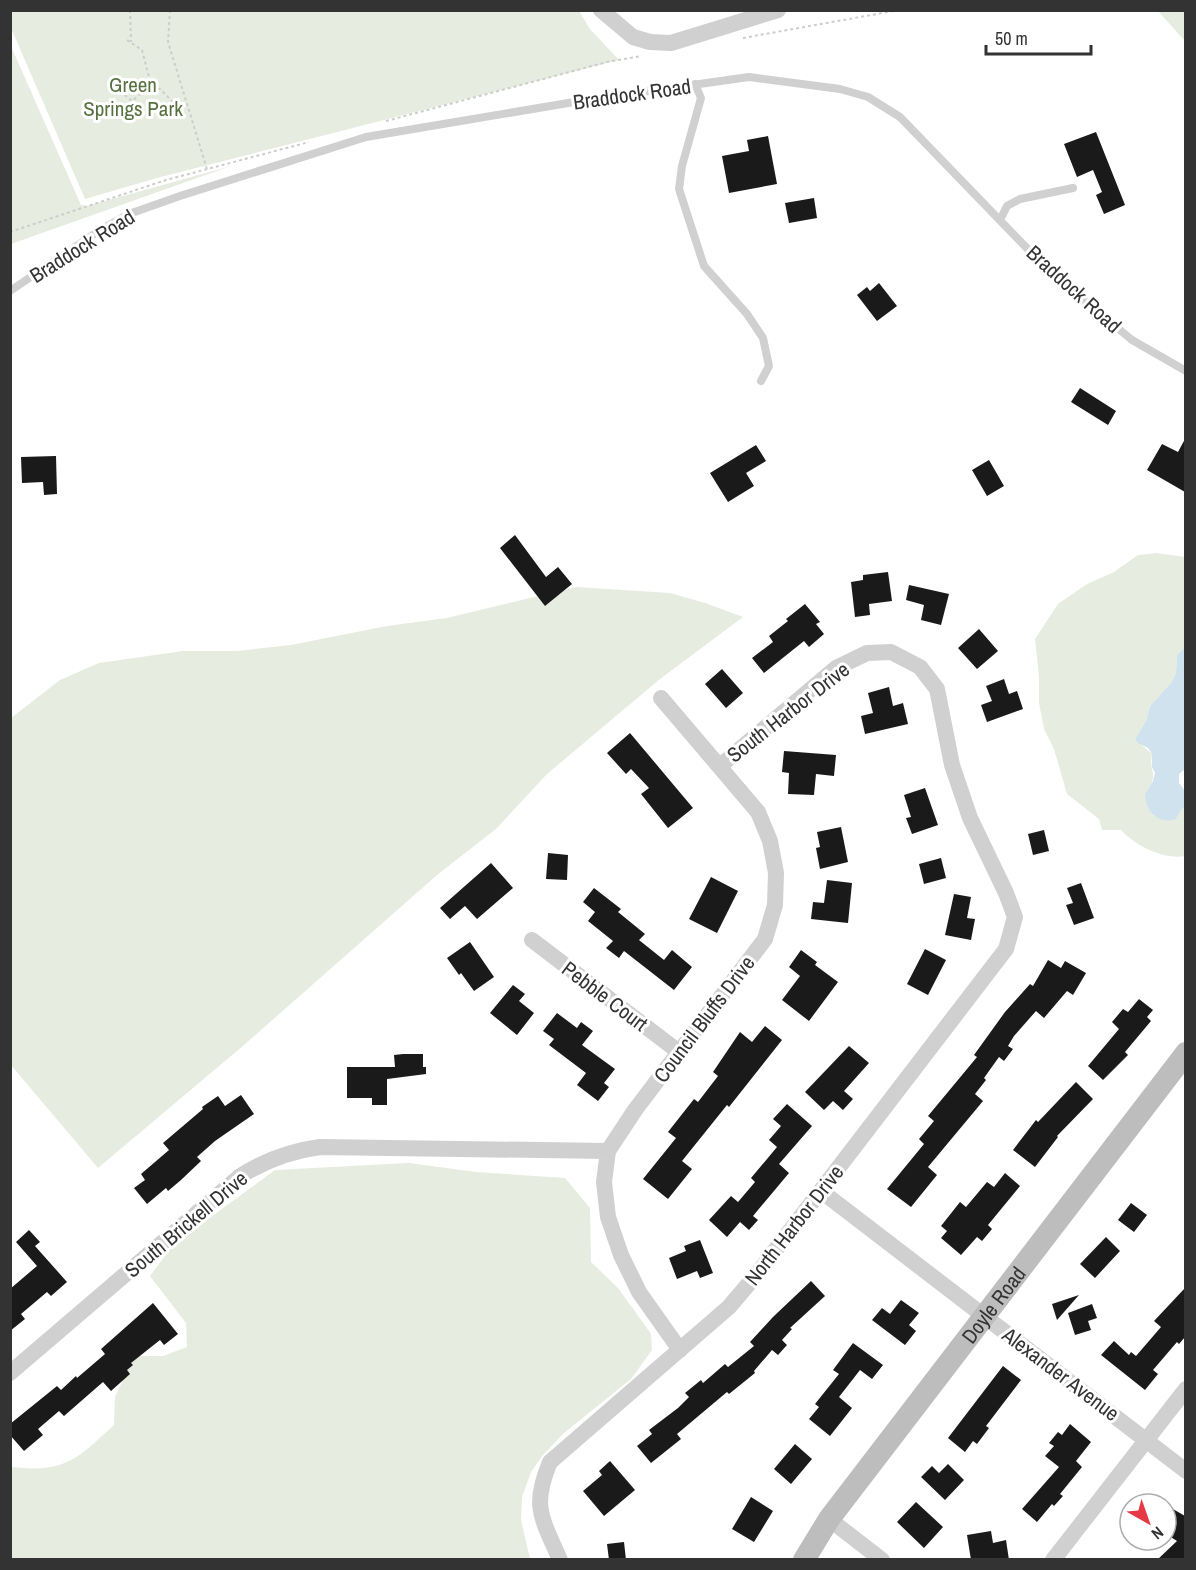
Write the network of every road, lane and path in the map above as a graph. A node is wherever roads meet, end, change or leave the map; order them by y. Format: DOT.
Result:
graph roads {
  1 [pos="130,10"];
  2 [pos="170,10"];
  3 [pos="601,10"];
  4 [pos="778,10"];
  5 [pos="899,10"];
  6 [pos="732,25"];
  7 [pos="126,40"];
  8 [pos="131,42"];
  9 [pos="642,56"];
  10 [pos="694,84"];
  11 [pos="151,85"];
  12 [pos="121,90"];
  13 [pos="185,114"];
  14 [pos="378,123"];
  15 [pos="310,142"];
  16 [pos="207,169"];
  17 [pos="1073,188"];
  18 [pos="1000,220"];
  19 [pos="10,232"];
  20 [pos="10,291"];
  21 [pos="1185,371"];
  22 [pos="761,381"];
  23 [pos="661,698"];
  24 [pos="720,766"];
  25 [pos="1015,917"];
  26 [pos="532,940"];
  27 [pos="679,1052"];
  28 [pos="1185,1053"];
  29 [pos="608,1151"];
  30 [pos="821,1191"];
  31 [pos="983,1315"];
  32 [pos="680,1350"];
  33 [pos="10,1373"];
  34 [pos="1185,1389"];
  35 [pos="1146,1439"];
  36 [pos="1185,1471"];
  37 [pos="829,1519"];
  38 [pos="560,1560"];
  39 [pos="804,1560"];
  40 [pos="882,1560"];
  41 [pos="1053,1560"];
  1 -- 8 [label="path"];
  2 -- 16 [label="path"];
  3 -- 6 [label="street"];
  4 -- 6 [label="street"];
  5 -- 6 [label="path"];
  7 -- 8 [label="path"];
  8 -- 11 [label="path"];
  9 -- 14 [label="path"];
  10 -- 18 [label="lane, Braddock Road"];
  10 -- 20 [label="lane, Braddock Road"];
  10 -- 22 [label="lane"];
  11 -- 12 [label="path"];
  11 -- 13 [label="path"];
  15 -- 16 [label="path"];
  16 -- 19 [label="path"];
  17 -- 18 [label="lane"];
  18 -- 21 [label="lane, Braddock Road"];
  23 -- 24 [label="street, Council Bluffs Drive"];
  24 -- 25 [label="street, South Harbor Drive"];
  24 -- 27 [label="street, Council Bluffs Drive"];
  25 -- 30 [label="street, North Harbor Drive"];
  26 -- 27 [label="street, Pebble Court"];
  27 -- 29 [label="street, Council Bluffs Drive"];
  28 -- 31 [label="main road, Doyle Road"];
  29 -- 32 [label="street, Council Bluffs Drive"];
  29 -- 33 [label="street, South Brickell Drive"];
  30 -- 31 [label="street, Alexander Avenue"];
  30 -- 32 [label="street, North Harbor Drive"];
  31 -- 35 [label="street, Alexander Avenue"];
  31 -- 37 [label="main road, Doyle Road"];
  32 -- 38 [label="street, North Harbor Drive"];
  34 -- 35 [label="street"];
  35 -- 36 [label="street, Alexander Avenue"];
  35 -- 41 [label="street"];
  37 -- 39 [label="main road, Doyle Road"];
  37 -- 40 [label="street"];
}
